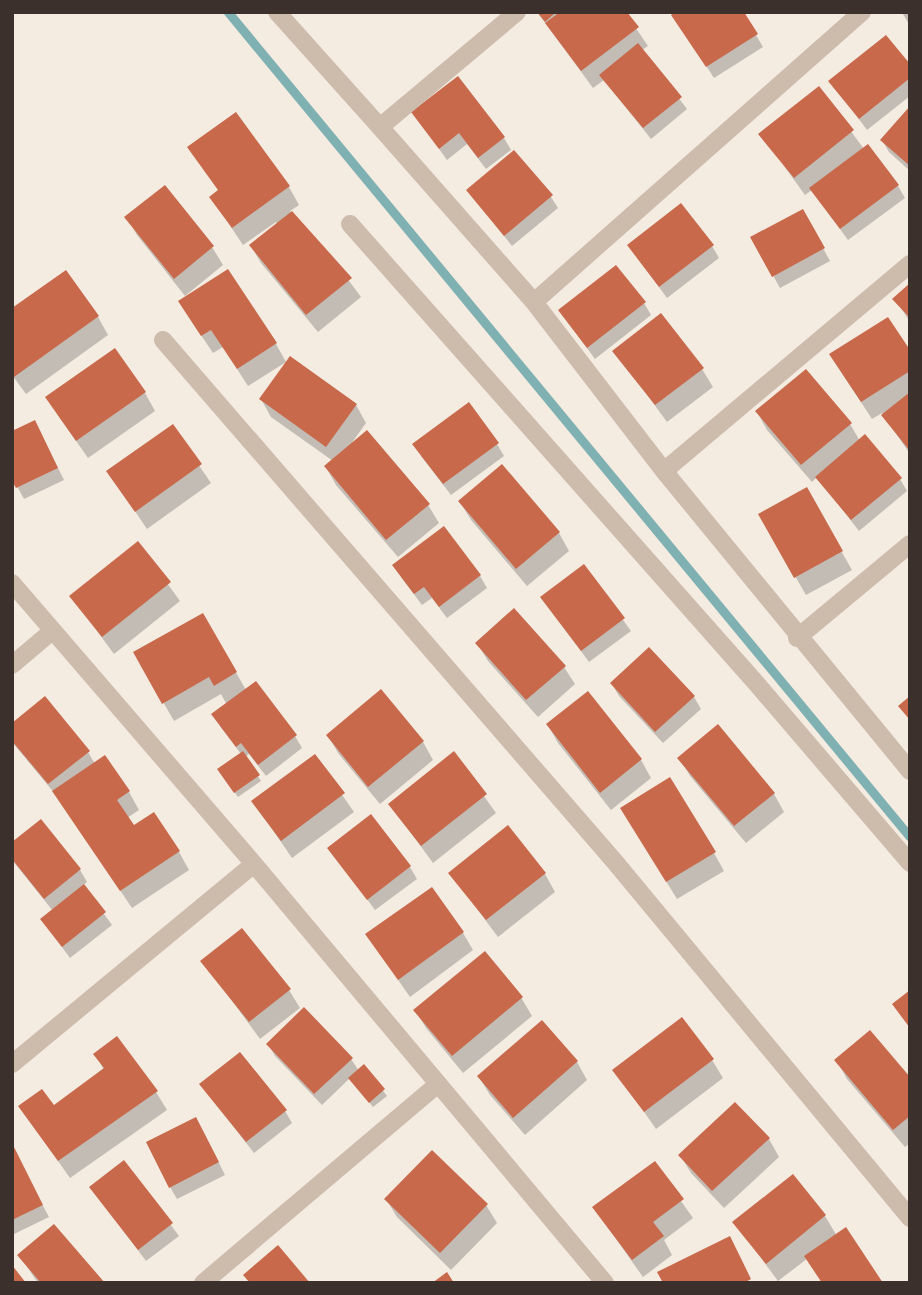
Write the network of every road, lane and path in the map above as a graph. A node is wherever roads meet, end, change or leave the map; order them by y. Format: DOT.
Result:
graph roads {
  1 [pos="277,12"];
  2 [pos="517,12"];
  3 [pos="862,12"];
  4 [pos="380,127"];
  5 [pos="350,224"];
  6 [pos="910,264"];
  7 [pos="534,302"];
  8 [pos="163,340"];
  9 [pos="664,471"];
  10 [pos="910,544"];
  11 [pos="12,583"];
  12 [pos="51,632"];
  13 [pos="797,638"];
  14 [pos="12,665"];
  15 [pos="910,771"];
  16 [pos="910,863"];
  17 [pos="254,864"];
  18 [pos="12,1063"];
  19 [pos="438,1084"];
  20 [pos="910,1218"];
  21 [pos="203,1283"];
  22 [pos="605,1283"];
  1 -- 4 [label="street"];
  2 -- 4 [label="street"];
  3 -- 7 [label="street"];
  4 -- 7 [label="street"];
  5 -- 16 [label="street"];
  6 -- 9 [label="street"];
  7 -- 9 [label="street"];
  8 -- 20 [label="street"];
  9 -- 13 [label="street"];
  10 -- 13 [label="street"];
  11 -- 12 [label="street"];
  12 -- 14 [label="street"];
  12 -- 17 [label="street"];
  13 -- 15 [label="street"];
  17 -- 18 [label="street"];
  17 -- 19 [label="street"];
  19 -- 21 [label="street"];
  19 -- 22 [label="street"];
}
